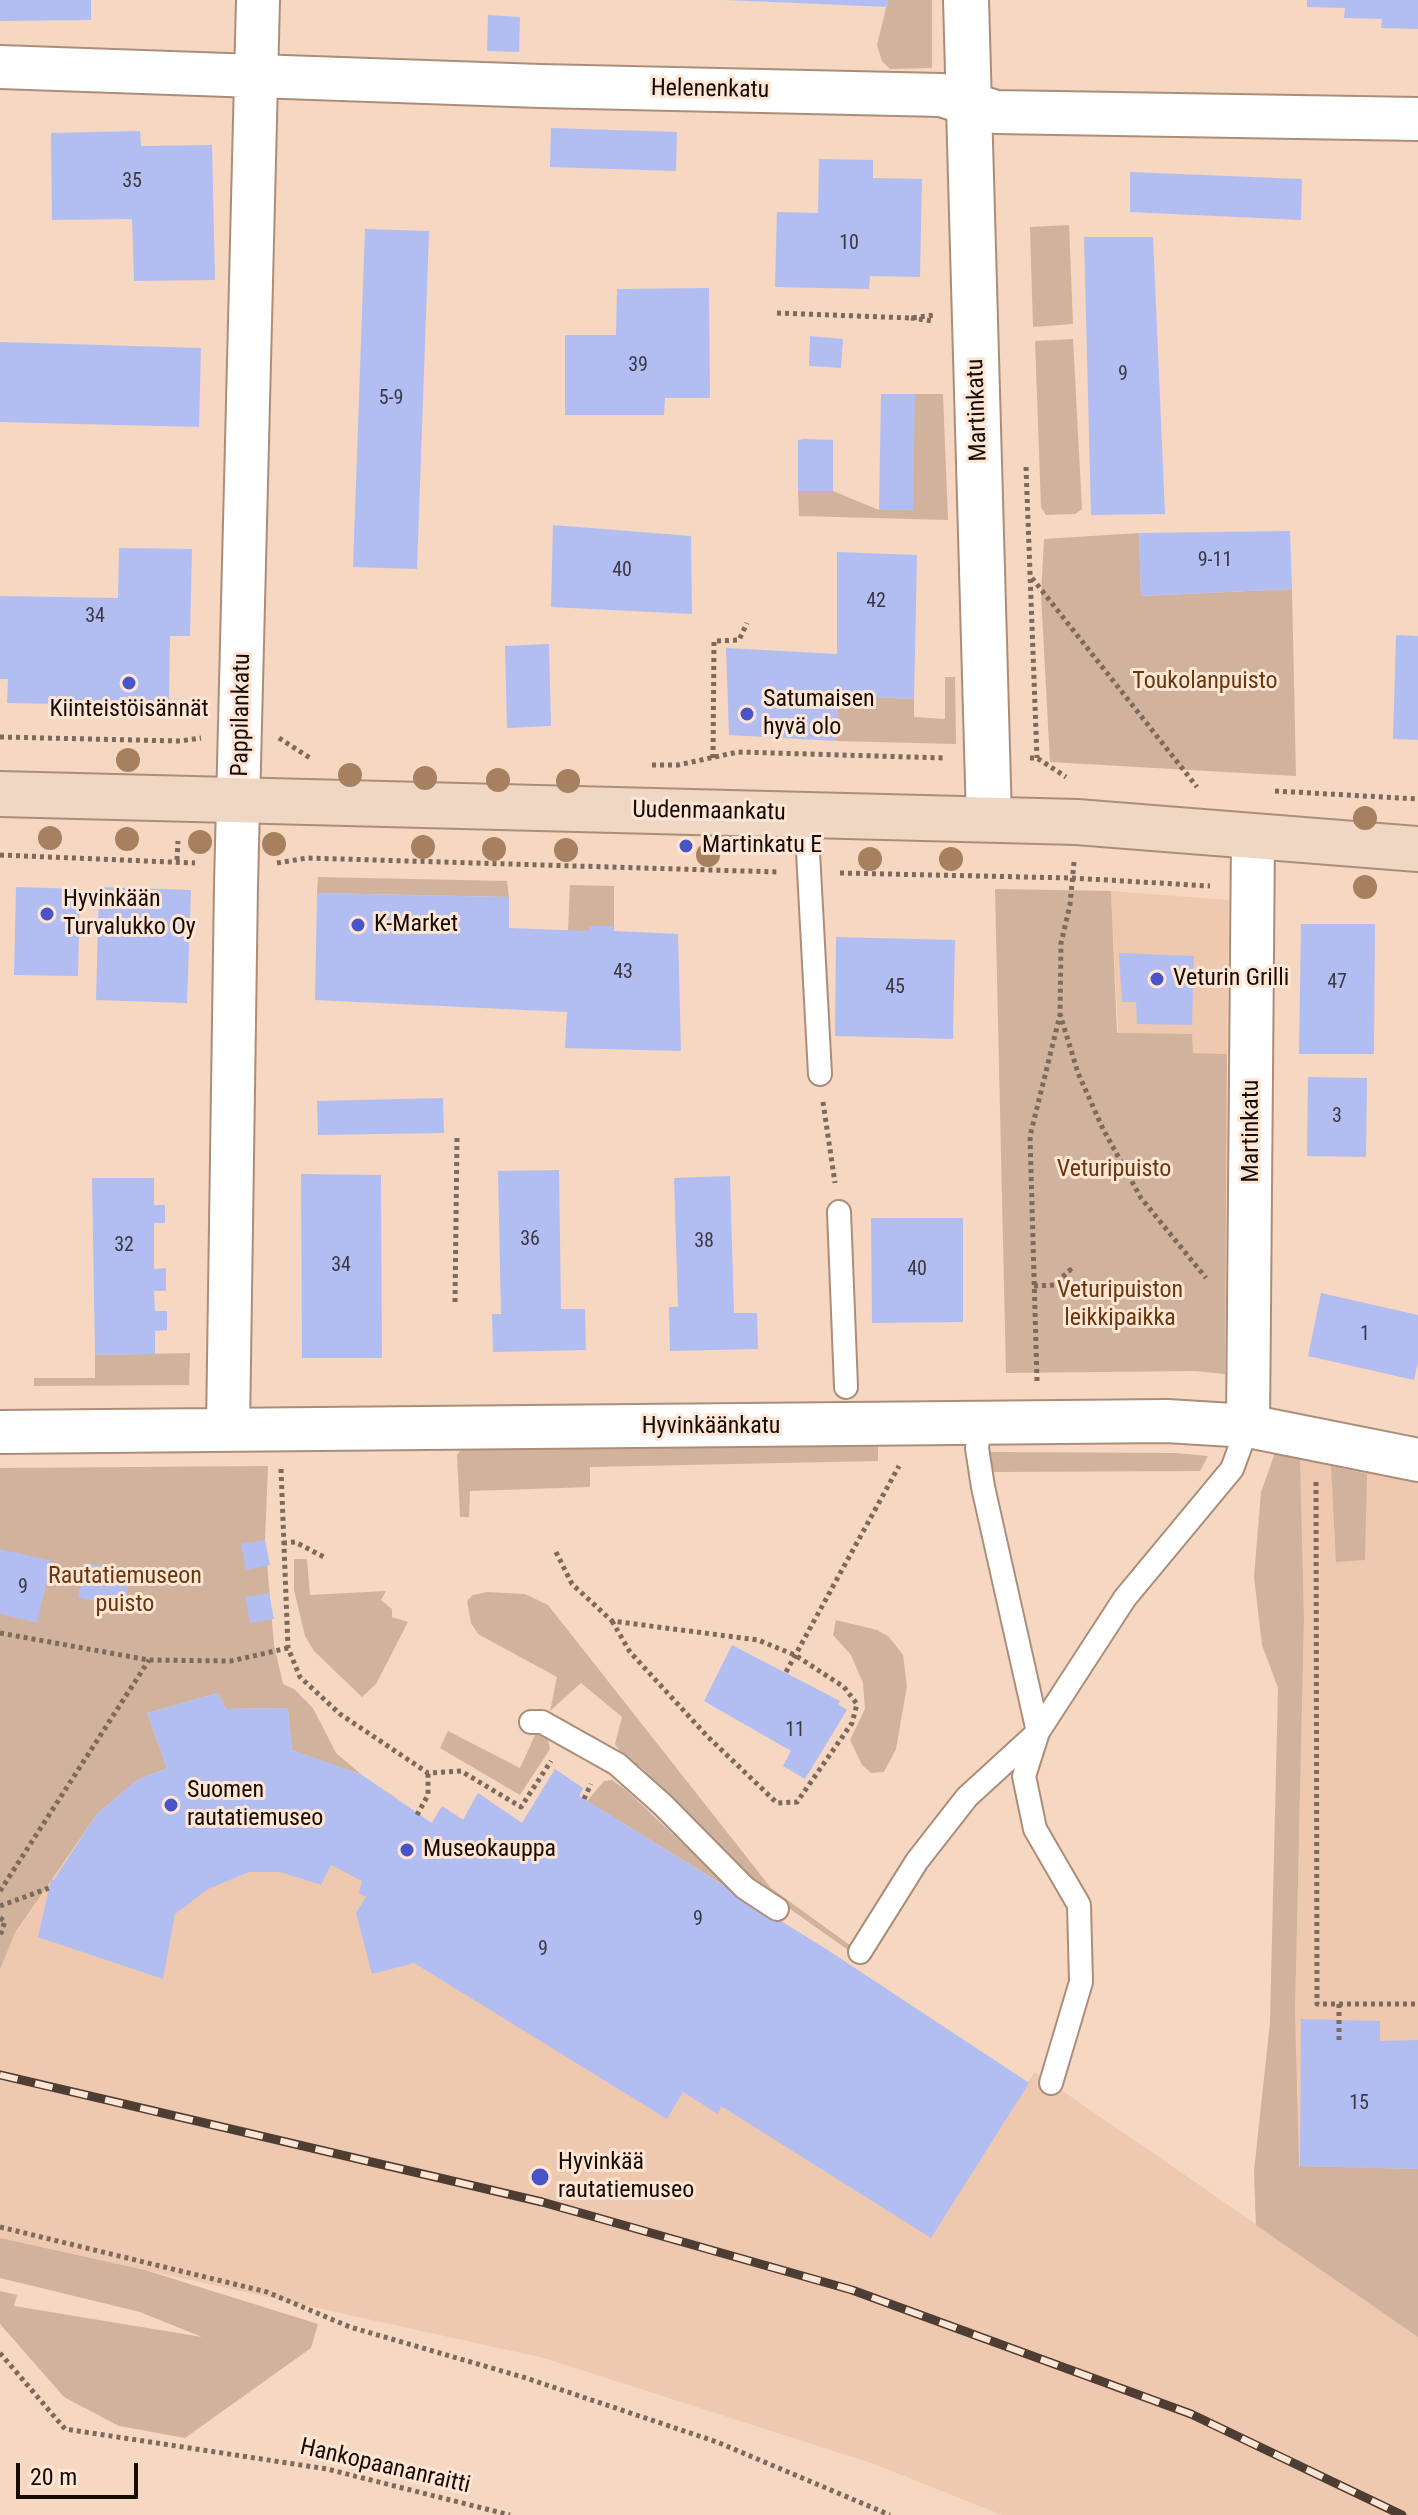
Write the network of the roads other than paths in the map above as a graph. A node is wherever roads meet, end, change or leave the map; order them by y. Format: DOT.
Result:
graph roads {
  1 [pos="258,0"];
  2 [pos="966,0"];
  3 [pos="0,67"];
  4 [pos="256,75"];
  5 [pos="970,104"];
  6 [pos="1418,119"];
  7 [pos="0,794"];
  8 [pos="241,801"];
  9 [pos="806,815"];
  10 [pos="989,819"];
  11 [pos="1253,836"];
  12 [pos="1418,849"];
  13 [pos="820,1074"];
  14 [pos="839,1212"];
  15 [pos="846,1387"];
  16 [pos="980,1424"];
  17 [pos="1248,1426"];
  18 [pos="228,1429"];
  19 [pos="0,1432"];
  20 [pos="1418,1460"];
  21 [pos="531,1722"];
  22 [pos="1038,1732"];
  23 [pos="777,1909"];
  24 [pos="860,1952"];
  25 [pos="1051,2083"];
  1 -- 4 [label="street, Pappilankatu"];
  2 -- 5 [label="street, Martinkatu"];
  3 -- 4 [label="street, Helenenkatu"];
  4 -- 5 [label="street, Helenenkatu"];
  4 -- 8 [label="street, Pappilankatu"];
  5 -- 6 [label="street, Helenenkatu"];
  5 -- 10 [label="street, Martinkatu"];
  7 -- 8 [label="main road, Uudenmaankatu"];
  8 -- 9 [label="main road, Uudenmaankatu"];
  8 -- 18 [label="street, Pappilankatu"];
  9 -- 10 [label="main road, Uudenmaankatu"];
  9 -- 13 [label="lane"];
  10 -- 11 [label="main road, Uudenmaankatu"];
  11 -- 12 [label="main road, Uudenmaankatu"];
  11 -- 17 [label="street, Martinkatu"];
  14 -- 15 [label="lane"];
  16 -- 17 [label="street, Hyvinkäänkatu"];
  16 -- 18 [label="street, Hyvinkäänkatu"];
  16 -- 22 [label="lane"];
  17 -- 20 [label="street, Hyvinkäänkatu"];
  17 -- 22 [label="lane"];
  18 -- 19 [label="street, Hyvinkäänkatu"];
  21 -- 23 [label="lane"];
  22 -- 24 [label="lane"];
  22 -- 25 [label="lane"];
}
